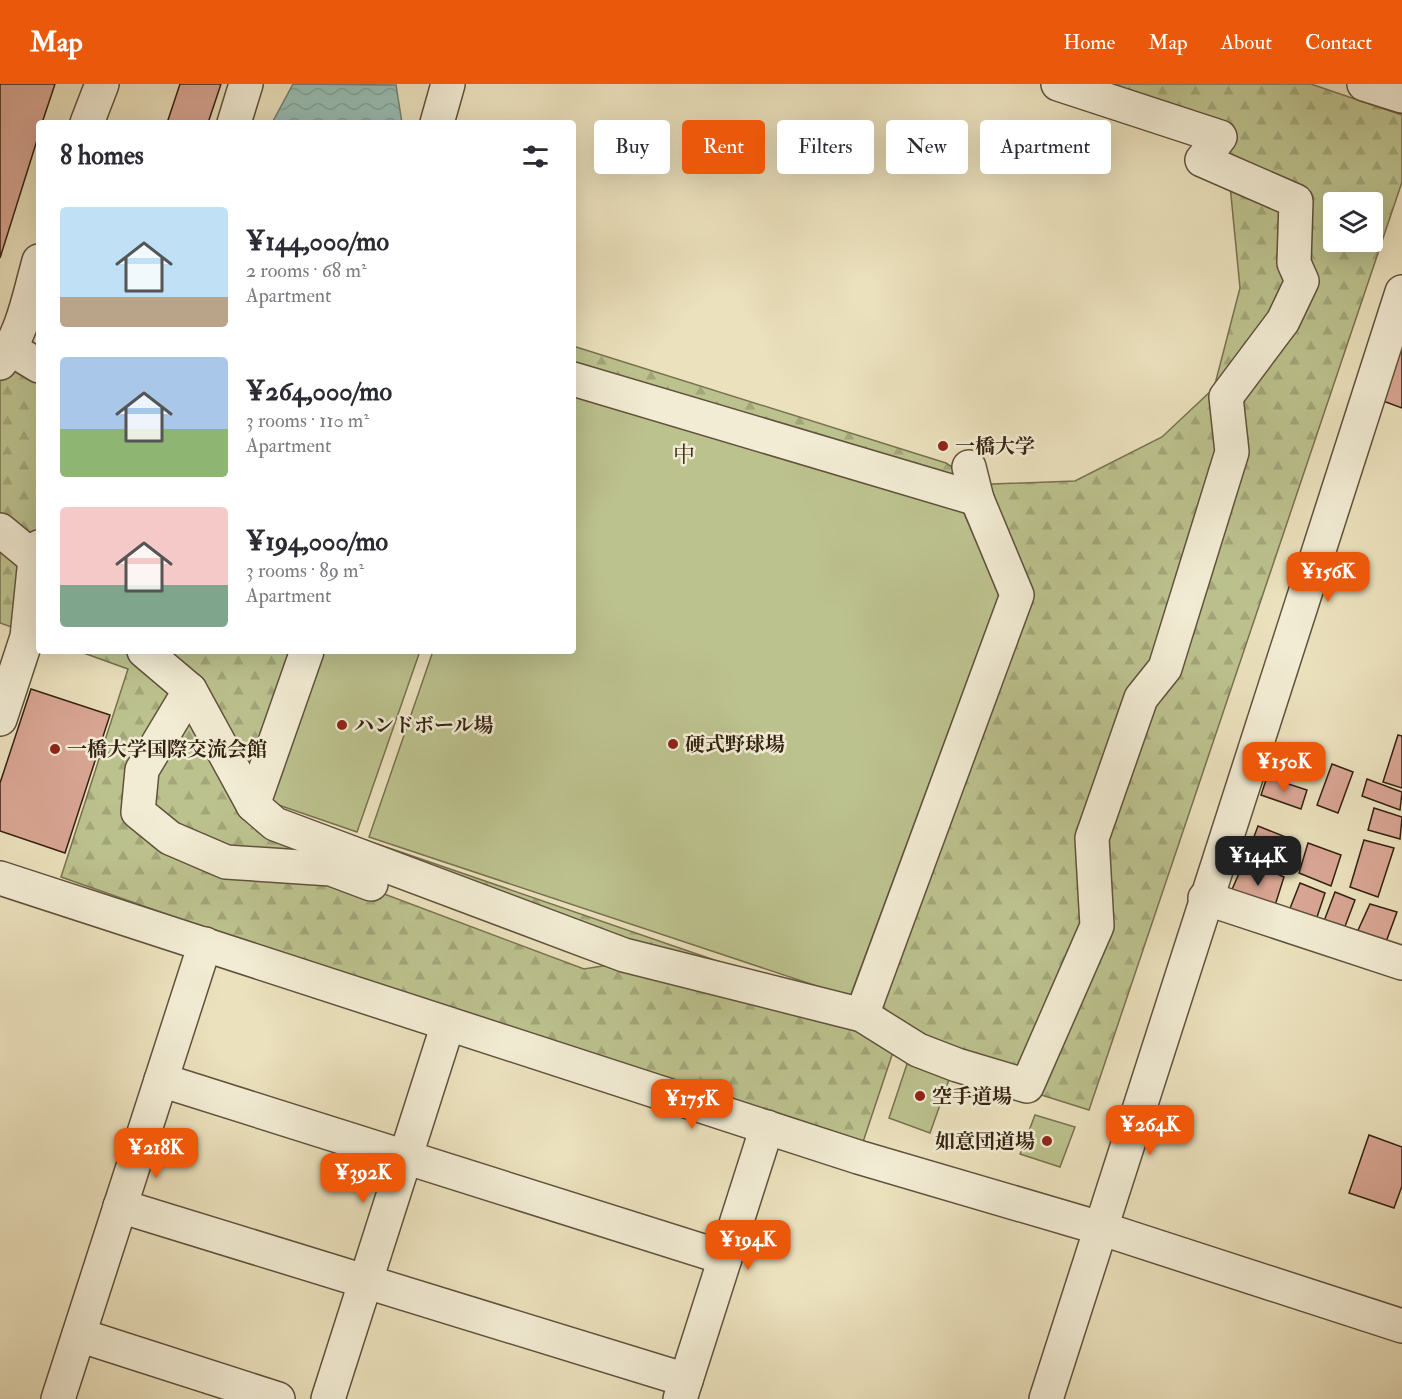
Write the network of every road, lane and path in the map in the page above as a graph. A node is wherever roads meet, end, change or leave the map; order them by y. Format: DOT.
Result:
graph roads {
  1 [pos="102,84"];
  2 [pos="246,84"];
  3 [pos="448,84"];
  4 [pos="1058,84"];
  5 [pos="1364,84"];
  6 [pos="1402,96"];
  7 [pos="88,120"];
  8 [pos="235,120"];
  9 [pos="438,120"];
  10 [pos="36,272"];
  11 [pos="1402,292"];
  12 [pos="5,356"];
  13 [pos="36,365"];
  14 [pos="576,380"];
  15 [pos="969,467"];
  16 [pos="978,499"];
  17 [pos="0,530"];
  18 [pos="36,556"];
  19 [pos="36,572"];
  20 [pos="148,654"];
  21 [pos="306,654"];
  22 [pos="190,690"];
  23 [pos="3,701"];
  24 [pos="253,805"];
  25 [pos="0,878"];
  26 [pos="1206,898"];
  27 [pos="205,944"];
  28 [pos="624,955"];
  29 [pos="1402,963"];
  30 [pos="862,1015"];
  31 [pos="447,1024"];
  32 [pos="161,1080"];
  33 [pos="767,1127"];
  34 [pos="405,1156"];
  35 [pos="120,1206"];
  36 [pos="1100,1228"];
  37 [pos="725,1258"];
  38 [pos="365,1281"];
  39 [pos="1402,1326"];
  40 [pos="79,1335"];
  41 [pos="683,1390"];
  42 [pos="58,1399"];
  43 [pos="278,1399"];
  44 [pos="328,1399"];
  45 [pos="1046,1399"];
  1 -- 7 [label="street"];
  2 -- 8 [label="street"];
  3 -- 9 [label="street"];
  4 -- 30 [label="street"];
  5 -- 6 [label="street"];
  10 -- 12 [label="street"];
  11 -- 26 [label="street"];
  12 -- 13 [label="street"];
  14 -- 16 [label="street"];
  15 -- 16 [label="street"];
  16 -- 30 [label="street"];
  17 -- 18 [label="street"];
  19 -- 23 [label="street"];
  20 -- 22 [label="street"];
  21 -- 24 [label="street"];
  22 -- 24 [label="street"];
  22 -- 28 [label="street"];
  24 -- 28 [label="street"];
  25 -- 27 [label="street"];
  26 -- 29 [label="street"];
  26 -- 36 [label="street"];
  27 -- 31 [label="street"];
  27 -- 32 [label="street"];
  28 -- 30 [label="street"];
  31 -- 33 [label="street"];
  31 -- 34 [label="street"];
  32 -- 34 [label="street"];
  32 -- 35 [label="street"];
  33 -- 36 [label="street"];
  33 -- 37 [label="street"];
  34 -- 37 [label="street"];
  34 -- 38 [label="street"];
  35 -- 38 [label="street"];
  35 -- 40 [label="street"];
  36 -- 39 [label="street"];
  36 -- 45 [label="street"];
  37 -- 41 [label="street"];
  38 -- 41 [label="street"];
  38 -- 44 [label="street"];
  40 -- 42 [label="street"];
  40 -- 43 [label="street"];
}
